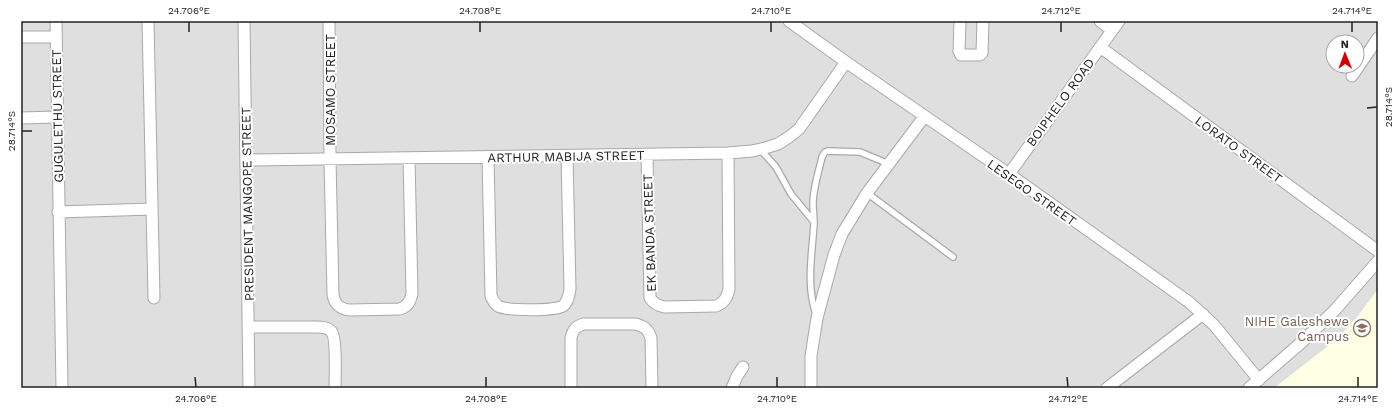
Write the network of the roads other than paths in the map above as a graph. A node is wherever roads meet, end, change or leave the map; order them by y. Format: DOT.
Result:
graph roads {
  1 [pos="56,21"];
  2 [pos="148,21"];
  3 [pos="244,21"];
  4 [pos="329,21"];
  5 [pos="789,21"];
  6 [pos="960,21"];
  7 [pos="983,21"];
  8 [pos="1100,21"];
  9 [pos="1115,26"];
  10 [pos="21,37"];
  11 [pos="56,37"];
  12 [pos="1378,38"];
  13 [pos="1100,47"];
  14 [pos="846,62"];
  15 [pos="1352,76"];
  16 [pos="57,117"];
  17 [pos="924,117"];
  18 [pos="21,118"];
  19 [pos="760,149"];
  20 [pos="728,153"];
  21 [pos="647,155"];
  22 [pos="567,156"];
  23 [pos="488,157"];
  24 [pos="409,158"];
  25 [pos="330,159"];
  26 [pos="246,160"];
  27 [pos="889,165"];
  28 [pos="1009,174"];
  29 [pos="867,193"];
  30 [pos="152,209"];
  31 [pos="58,212"];
  32 [pos="814,223"];
  33 [pos="1378,251"];
  34 [pos="953,257"];
  35 [pos="1378,261"];
  36 [pos="154,298"];
  37 [pos="1202,314"];
  38 [pos="817,318"];
  39 [pos="249,327"];
  40 [pos="743,367"];
  41 [pos="1260,380"];
  42 [pos="62,388"];
  43 [pos="249,388"];
  44 [pos="335,388"];
  45 [pos="571,388"];
  46 [pos="652,388"];
  47 [pos="732,388"];
  48 [pos="811,388"];
  49 [pos="1106,388"];
  50 [pos="1249,388"];
  1 -- 11 [label="street, GUGULETHU STREET"];
  2 -- 30 [label="street"];
  3 -- 26 [label="street, PRESIDENT MANGOPE STREET"];
  4 -- 25 [label="street, MOSAMO STREET"];
  5 -- 14 [label="street, LESEGO STREET"];
  6 -- 7 [label="street"];
  8 -- 9 [label="street, BOIPHELO ROAD"];
  9 -- 13 [label="street, BOIPHELO ROAD"];
  10 -- 11 [label="street"];
  11 -- 16 [label="street, GUGULETHU STREET"];
  12 -- 15 [label="street"];
  13 -- 28 [label="street, BOIPHELO ROAD"];
  13 -- 33 [label="street, LORATO STREET"];
  14 -- 17 [label="street, LESEGO STREET"];
  14 -- 19 [label="street, ARTHUR MABIJA STREET"];
  16 -- 18 [label="street"];
  16 -- 31 [label="street, GUGULETHU STREET"];
  17 -- 27 [label="street"];
  17 -- 28 [label="street, LESEGO STREET"];
  19 -- 20 [label="street, ARTHUR MABIJA STREET"];
  19 -- 32 [label="lane"];
  20 -- 21 [label="street, ARTHUR MABIJA STREET"];
  20 -- 21 [label="street, EK BANDA STREET"];
  21 -- 22 [label="street, ARTHUR MABIJA STREET"];
  22 -- 23 [label="street, ARTHUR MABIJA STREET"];
  22 -- 23 [label="street"];
  23 -- 24 [label="street, ARTHUR MABIJA STREET"];
  24 -- 25 [label="street, ARTHUR MABIJA STREET"];
  24 -- 25 [label="street, MOSAMO STREET"];
  25 -- 26 [label="street, ARTHUR MABIJA STREET"];
  26 -- 39 [label="street, PRESIDENT MANGOPE STREET"];
  27 -- 29 [label="street"];
  27 -- 32 [label="lane"];
  28 -- 37 [label="street, LESEGO STREET"];
  29 -- 34 [label="lane"];
  29 -- 38 [label="street"];
  30 -- 31 [label="street"];
  30 -- 36 [label="street"];
  31 -- 42 [label="street, GUGULETHU STREET"];
  32 -- 38 [label="lane"];
  35 -- 41 [label="street"];
  37 -- 41 [label="street, LESEGO STREET"];
  37 -- 49 [label="street"];
  38 -- 48 [label="street"];
  39 -- 43 [label="street, PRESIDENT MANGOPE STREET"];
  39 -- 44 [label="street"];
  40 -- 47 [label="street"];
  41 -- 50 [label="street"];
  45 -- 46 [label="street"];
}
